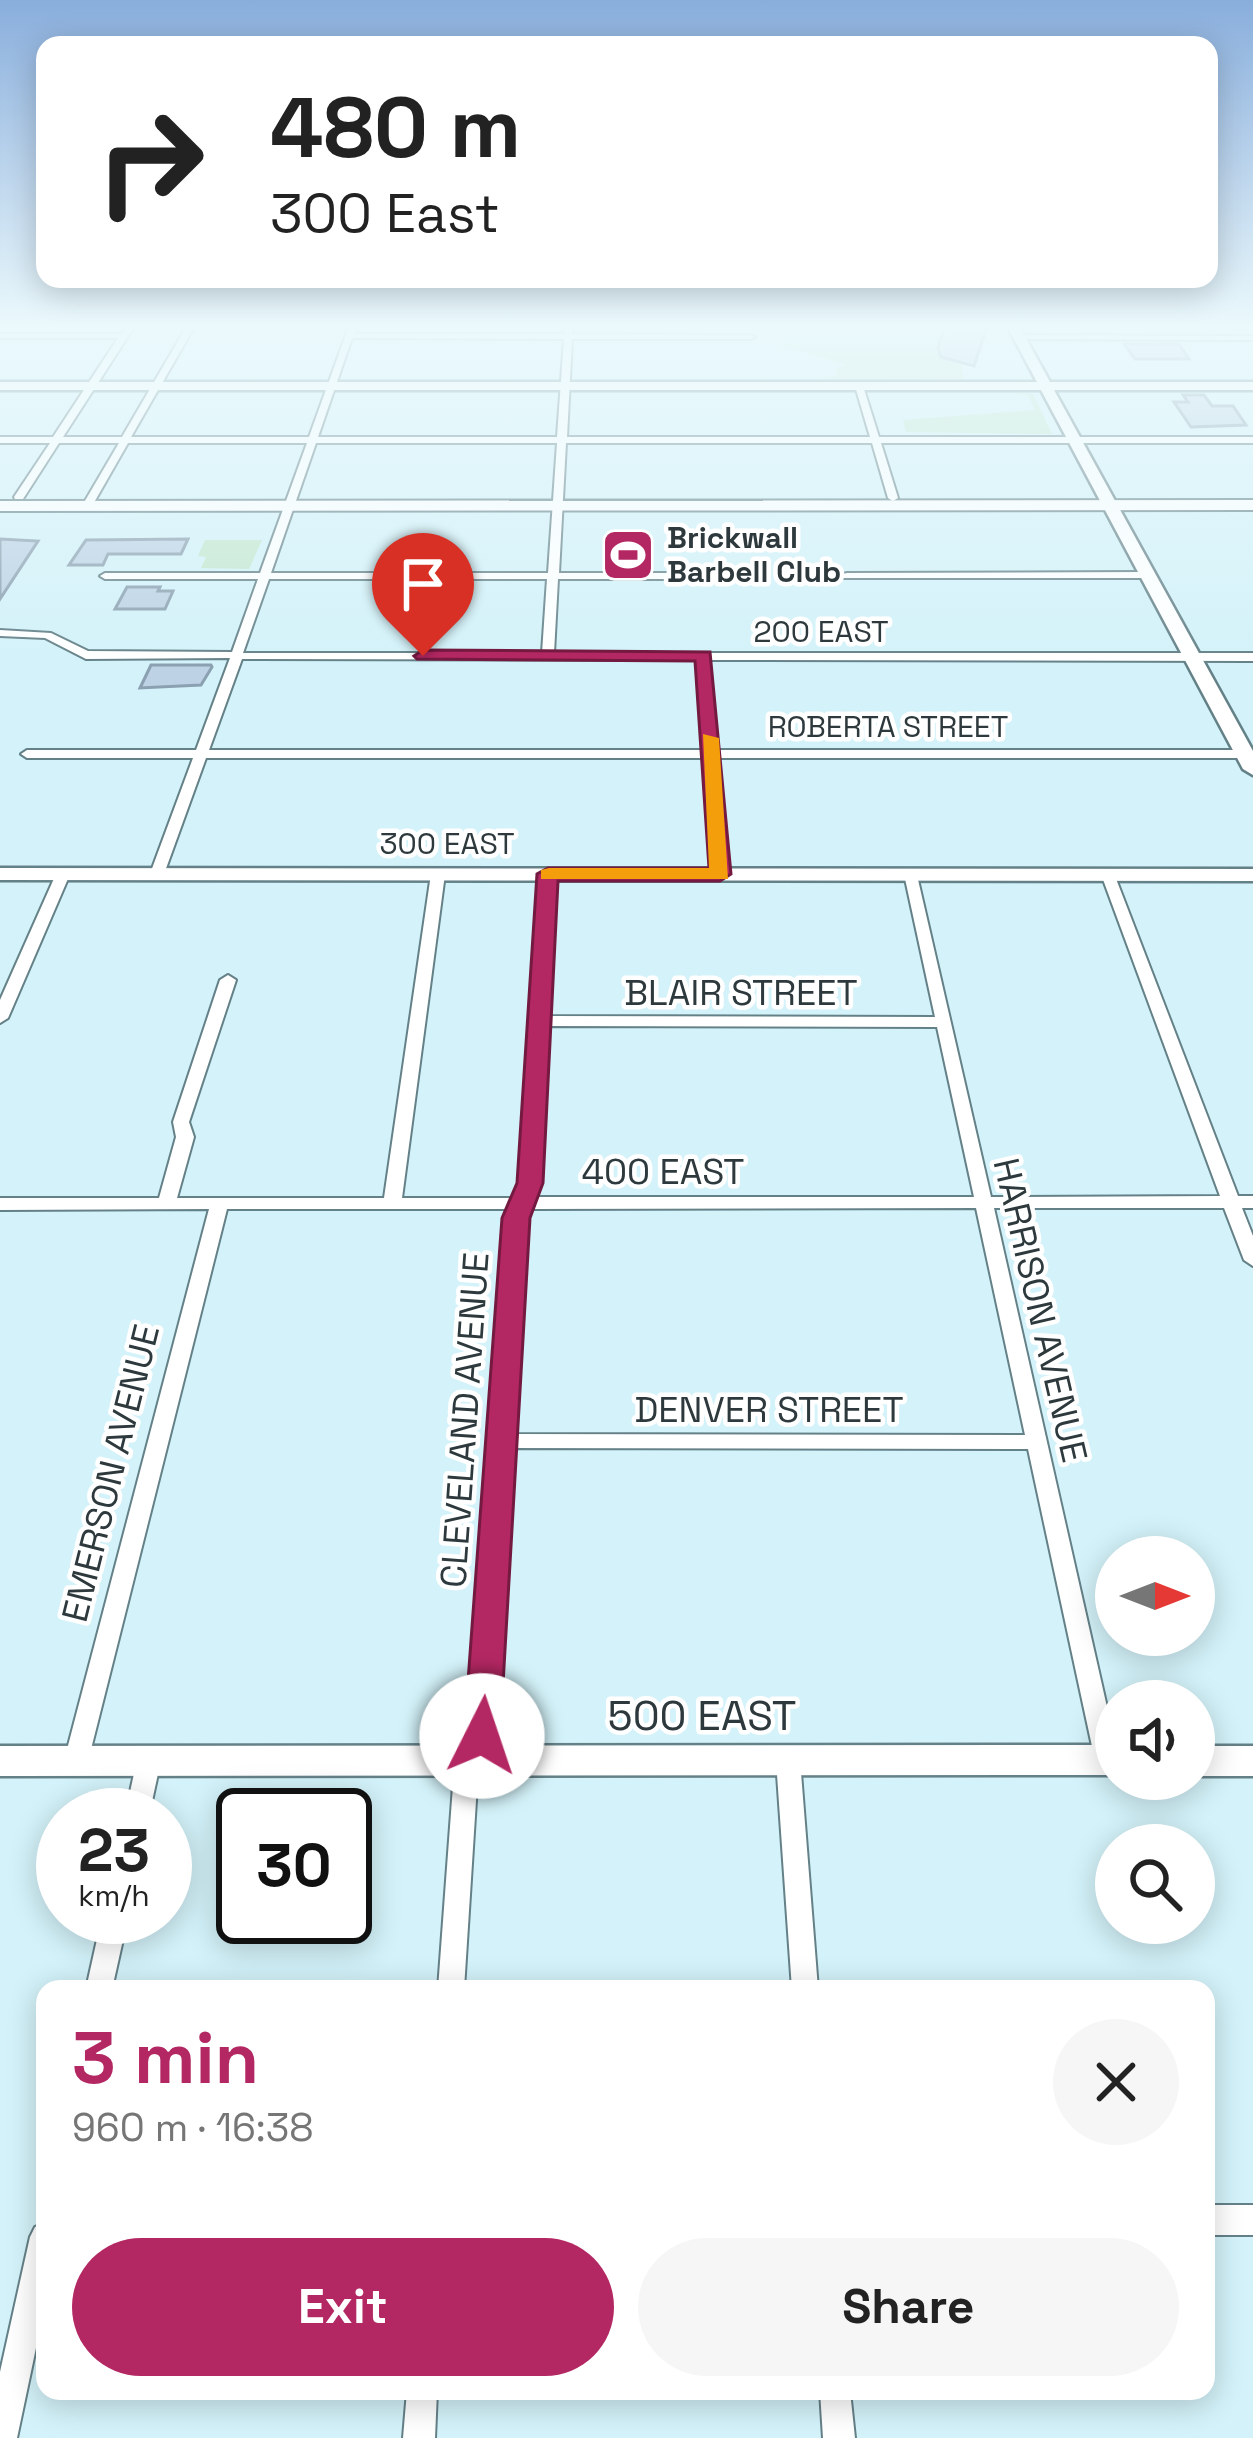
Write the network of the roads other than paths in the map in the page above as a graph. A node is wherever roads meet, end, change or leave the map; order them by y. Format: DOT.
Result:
graph roads {
  1 [pos="126,438"];
  2 [pos="1072,438"];
  3 [pos="57,439"];
  4 [pos="312,439"];
  5 [pos="0,440"];
  6 [pos="561,440"];
  7 [pos="876,440"];
  8 [pos="1253,440"];
  9 [pos="1074,441"];
  10 [pos="893,497"];
  11 [pos="6,500"];
  12 [pos="89,501"];
  13 [pos="290,501"];
  14 [pos="557,501"];
  15 [pos="1253,501"];
  16 [pos="1106,502"];
  17 [pos="1147,575"];
  18 [pos="105,576"];
  19 [pos="264,576"];
  20 [pos="553,576"];
  21 [pos="702,576"];
  22 [pos="847,576"];
  23 [pos="0,633"];
  24 [pos="237,655"];
  25 [pos="548,656"];
  26 [pos="703,656"];
  27 [pos="1193,656"];
  28 [pos="1253,656"];
  29 [pos="27,754"];
  30 [pos="201,754"];
  31 [pos="711,754"];
  32 [pos="1249,761"];
  33 [pos="0,874"];
  34 [pos="63,874"];
  35 [pos="158,874"];
  36 [pos="438,874"];
  37 [pos="548,874"];
  38 [pos="720,874"];
  39 [pos="911,874"];
  40 [pos="1108,874"];
  41 [pos="1253,875"];
  42 [pos="228,980"];
  43 [pos="0,1018"];
  44 [pos="539,1022"];
  45 [pos="943,1022"];
  46 [pos="1231,1202"];
  47 [pos="1253,1202"];
  48 [pos="983,1203"];
  49 [pos="0,1204"];
  50 [pos="166,1204"];
  51 [pos="218,1204"];
  52 [pos="392,1204"];
  53 [pos="522,1204"];
  54 [pos="1253,1260"];
  55 [pos="501,1441"];
  56 [pos="1036,1442"];
  57 [pos="1095,1689"];
  58 [pos="474,1759"];
  59 [pos="149,1760"];
  60 [pos="788,1760"];
  61 [pos="1095,1760"];
  62 [pos="0,1761"];
  63 [pos="76,1761"];
  64 [pos="1215,1761"];
  65 [pos="1253,1761"];
  66 [pos="143,1788"];
  67 [pos="109,1944"];
  68 [pos="101,1980"];
  69 [pos="452,1980"];
  70 [pos="804,1980"];
  71 [pos="1215,2220"];
  72 [pos="1253,2220"];
  73 [pos="36,2278"];
  74 [pos="421,2400"];
  75 [pos="836,2400"];
  76 [pos="1,2438"];
  77 [pos="419,2438"];
  78 [pos="839,2438"];
  1 -- 3 [label="street"];
  1 -- 4 [label="street"];
  1 -- 12 [label="street"];
  2 -- 9 [label="street"];
  3 -- 5 [label="street"];
  3 -- 11 [label="street"];
  4 -- 6 [label="street"];
  4 -- 13 [label="street"];
  6 -- 7 [label="street"];
  6 -- 14 [label="street"];
  7 -- 9 [label="street"];
  7 -- 10 [label="street"];
  8 -- 9 [label="street"];
  9 -- 16 [label="street"];
  10 -- 14 [label="main road"];
  10 -- 16 [label="main road"];
  11 -- 12 [label="main road"];
  12 -- 13 [label="main road"];
  13 -- 14 [label="main road"];
  13 -- 19 [label="street"];
  14 -- 16 [label="main road"];
  14 -- 20 [label="street"];
  15 -- 16 [label="main road"];
  16 -- 17 [label="street"];
  17 -- 22 [label="street"];
  17 -- 27 [label="street"];
  18 -- 19 [label="street"];
  19 -- 20 [label="street"];
  19 -- 24 [label="street"];
  20 -- 21 [label="street"];
  20 -- 25 [label="street"];
  23 -- 24 [label="street, 200 EAST"];
  24 -- 25 [label="street, 200 EAST"];
  24 -- 30 [label="street"];
  25 -- 26 [label="street, 200 EAST"];
  26 -- 27 [label="street, 200 EAST"];
  26 -- 31 [label="street"];
  27 -- 28 [label="street, 200 EAST"];
  27 -- 32 [label="street"];
  29 -- 30 [label="street, ROBERTA STREET"];
  30 -- 31 [label="street, ROBERTA STREET"];
  30 -- 35 [label="street"];
  31 -- 32 [label="street, ROBERTA STREET"];
  31 -- 38 [label="street"];
  33 -- 34 [label="street, 300 EAST"];
  34 -- 35 [label="street, 300 EAST"];
  34 -- 43 [label="street"];
  35 -- 36 [label="street, 300 EAST"];
  36 -- 37 [label="street, 300 EAST"];
  36 -- 52 [label="street"];
  37 -- 38 [label="street, 300 EAST"];
  37 -- 44 [label="street, CLEVELAND AVENUE"];
  38 -- 39 [label="street, 300 EAST"];
  39 -- 40 [label="street, 300 EAST"];
  39 -- 45 [label="street, HARRISON AVENUE"];
  40 -- 41 [label="street, 300 EAST"];
  40 -- 46 [label="street"];
  42 -- 50 [label="street"];
  44 -- 45 [label="street, BLAIR STREET"];
  44 -- 53 [label="street, CLEVELAND AVENUE"];
  45 -- 48 [label="street, HARRISON AVENUE"];
  46 -- 47 [label="street, 400 EAST"];
  46 -- 48 [label="street, 400 EAST"];
  46 -- 54 [label="street"];
  48 -- 53 [label="street, 400 EAST"];
  48 -- 56 [label="street, HARRISON AVENUE"];
  49 -- 50 [label="street, 400 EAST"];
  50 -- 51 [label="street, 400 EAST"];
  51 -- 52 [label="street, 400 EAST"];
  51 -- 63 [label="street, EMERSON AVENUE"];
  52 -- 53 [label="street, 400 EAST"];
  53 -- 55 [label="street, CLEVELAND AVENUE"];
  55 -- 56 [label="street, DENVER STREET"];
  55 -- 58 [label="street, CLEVELAND AVENUE"];
  56 -- 57 [label="street, HARRISON AVENUE"];
  58 -- 59 [label="street, 500 EAST"];
  58 -- 60 [label="street, 500 EAST"];
  58 -- 69 [label="street, CLEVELAND AVENUE"];
  59 -- 63 [label="street, 500 EAST"];
  59 -- 66 [label="street"];
  60 -- 61 [label="street, 500 EAST"];
  60 -- 70 [label="street"];
  62 -- 63 [label="street, 500 EAST"];
  64 -- 65 [label="street"];
  67 -- 68 [label="street"];
  71 -- 72 [label="street"];
  73 -- 76 [label="street"];
  74 -- 77 [label="street"];
  75 -- 78 [label="street"];
}
